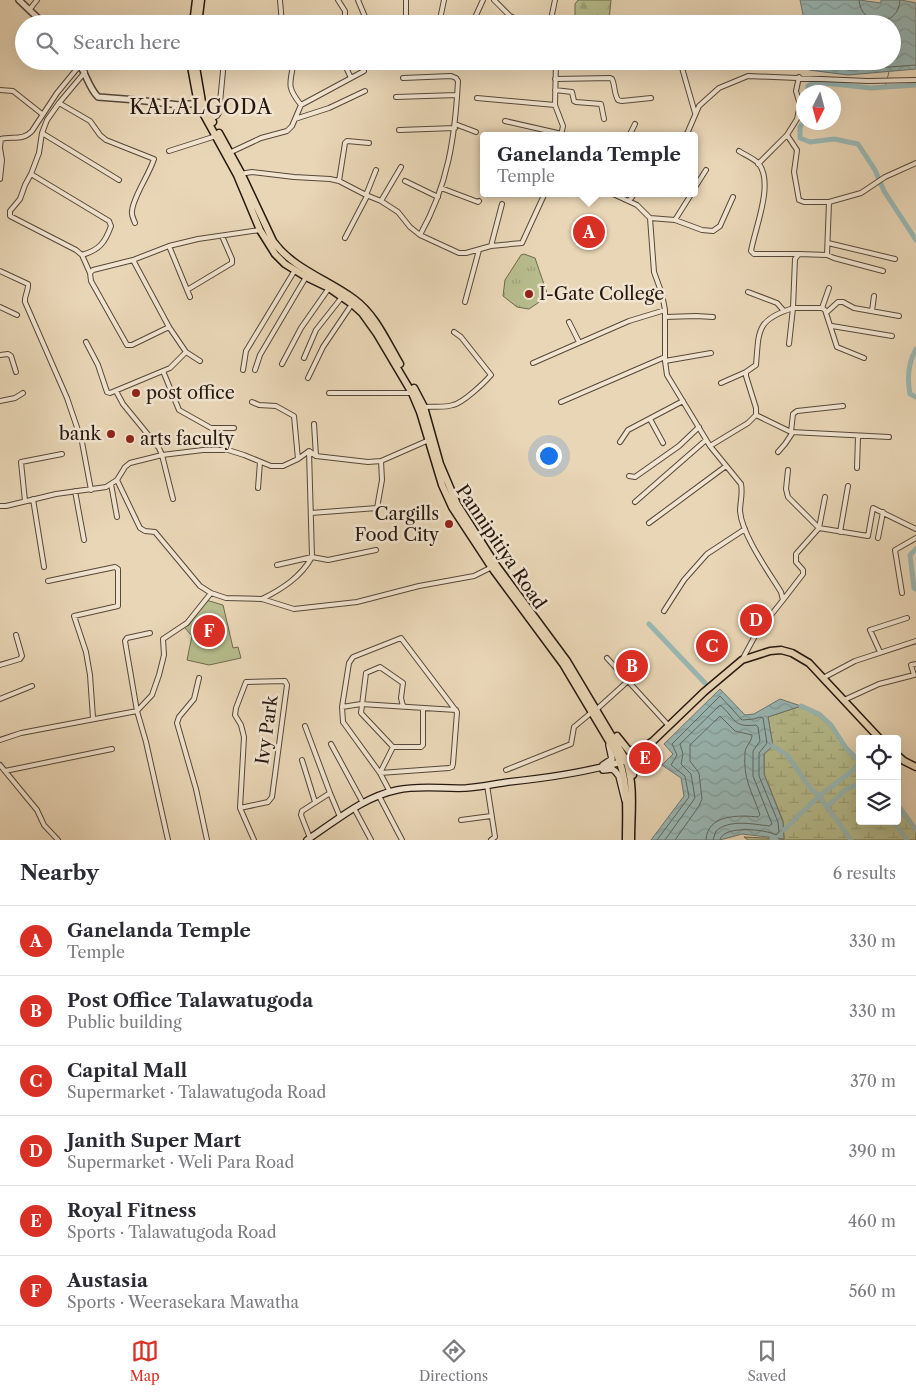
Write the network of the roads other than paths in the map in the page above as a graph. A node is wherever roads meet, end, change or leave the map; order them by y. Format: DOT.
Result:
graph roads {
  1 [pos="19,0"];
  2 [pos="37,0"];
  3 [pos="196,0"];
  4 [pos="201,0"];
  5 [pos="280,0"];
  6 [pos="338,0"];
  7 [pos="358,0"];
  8 [pos="406,0"];
  9 [pos="444,0"];
  10 [pos="483,0"];
  11 [pos="494,0"];
  12 [pos="502,0"];
  13 [pos="555,0"];
  14 [pos="500,6"];
  15 [pos="30,9"];
  16 [pos="36,15"];
  17 [pos="196,15"];
  18 [pos="198,15"];
  19 [pos="281,15"];
  20 [pos="345,15"];
  21 [pos="364,15"];
  22 [pos="406,15"];
  23 [pos="441,15"];
  24 [pos="476,15"];
  25 [pos="509,15"];
  26 [pos="552,15"];
  27 [pos="73,70"];
  28 [pos="192,70"];
  29 [pos="196,70"];
  30 [pos="293,70"];
  31 [pos="348,70"];
  32 [pos="556,70"];
  33 [pos="683,70"];
  34 [pos="223,71"];
  35 [pos="364,71"];
  36 [pos="85,72"];
  37 [pos="798,77"];
  38 [pos="351,78"];
  39 [pos="403,78"];
  40 [pos="556,79"];
  41 [pos="916,80"];
  42 [pos="0,90"];
  43 [pos="555,90"];
  44 [pos="365,91"];
  45 [pos="457,95"];
  46 [pos="396,97"];
  47 [pos="477,98"];
  48 [pos="651,98"];
  49 [pos="59,102"];
  50 [pos="200,103"];
  51 [pos="302,105"];
  52 [pos="555,105"];
  53 [pos="695,113"];
  54 [pos="42,114"];
  55 [pos="211,118"];
  56 [pos="295,119"];
  57 [pos="604,119"];
  58 [pos="505,121"];
  59 [pos="635,124"];
  60 [pos="455,126"];
  61 [pos="399,130"];
  62 [pos="42,132"];
  63 [pos="476,132"];
  64 [pos="549,132"];
  65 [pos="562,132"];
  66 [pos="631,132"];
  67 [pos="688,132"];
  68 [pos="787,135"];
  69 [pos="216,136"];
  70 [pos="0,139"];
  71 [pos="369,143"];
  72 [pos="0,147"];
  73 [pos="169,151"];
  74 [pos="739,151"];
  75 [pos="228,154"];
  76 [pos="916,163"];
  77 [pos="758,164"];
  78 [pos="401,167"];
  79 [pos="376,170"];
  80 [pos="706,170"];
  81 [pos="31,174"];
  82 [pos="239,174"];
  83 [pos="0,179"];
  84 [pos="119,180"];
  85 [pos="340,181"];
  86 [pos="405,181"];
  87 [pos="698,183"];
  88 [pos="441,188"];
  89 [pos="366,195"];
  90 [pos="438,197"];
  91 [pos="543,197"];
  92 [pos="620,197"];
  93 [pos="632,197"];
  94 [pos="689,197"];
  95 [pos="733,197"];
  96 [pos="381,201"];
  97 [pos="479,201"];
  98 [pos="629,201"];
  99 [pos="829,202"];
  100 [pos="502,204"];
  101 [pos="650,218"];
  102 [pos="675,220"];
  103 [pos="135,223"];
  104 [pos="260,230"];
  105 [pos="420,235"];
  106 [pos="222,236"];
  107 [pos="345,238"];
  108 [pos="828,242"];
  109 [pos="169,246"];
  110 [pos="491,246"];
  111 [pos="479,250"];
  112 [pos="799,254"];
  113 [pos="82,255"];
  114 [pos="827,255"];
  115 [pos="895,259"];
  116 [pos="133,260"];
  117 [pos="295,270"];
  118 [pos="0,271"];
  119 [pos="884,271"];
  120 [pos="90,273"];
  121 [pos="306,277"];
  122 [pos="329,288"];
  123 [pos="829,288"];
  124 [pos="187,290"];
  125 [pos="748,292"];
  126 [pos="190,296"];
  127 [pos="874,296"];
  128 [pos="342,297"];
  129 [pos="465,302"];
  130 [pos="352,304"];
  131 [pos="0,307"];
  132 [pos="793,308"];
  133 [pos="822,308"];
  134 [pos="665,310"];
  135 [pos="784,310"];
  136 [pos="872,311"];
  137 [pos="828,312"];
  138 [pos="17,315"];
  139 [pos="899,316"];
  140 [pos="665,317"];
  141 [pos="713,317"];
  142 [pos="569,322"];
  143 [pos="832,326"];
  144 [pos="169,327"];
  145 [pos="454,332"];
  146 [pos="892,336"];
  147 [pos="86,342"];
  148 [pos="579,342"];
  149 [pos="789,344"];
  150 [pos="186,352"];
  151 [pos="711,353"];
  152 [pos="0,355"];
  153 [pos="304,358"];
  154 [pos="864,358"];
  155 [pos="665,359"];
  156 [pos="200,361"];
  157 [pos="533,363"];
  158 [pos="282,364"];
  159 [pos="243,370"];
  160 [pos="255,370"];
  161 [pos="163,371"];
  162 [pos="16,372"];
  163 [pos="746,372"];
  164 [pos="308,378"];
  165 [pos="721,383"];
  166 [pos="116,391"];
  167 [pos="23,393"];
  168 [pos="329,393"];
  169 [pos="412,393"];
  170 [pos="0,401"];
  171 [pos="683,401"];
  172 [pos="252,402"];
  173 [pos="560,402"];
  174 [pos="843,406"];
  175 [pos="424,407"];
  176 [pos="756,415"];
  177 [pos="650,419"];
  178 [pos="314,424"];
  179 [pos="699,427"];
  180 [pos="234,428"];
  181 [pos="792,432"];
  182 [pos="858,437"];
  183 [pos="889,437"];
  184 [pos="429,440"];
  185 [pos="706,440"];
  186 [pos="620,442"];
  187 [pos="663,444"];
  188 [pos="710,446"];
  189 [pos="309,451"];
  190 [pos="778,452"];
  191 [pos="62,454"];
  192 [pos="162,456"];
  193 [pos="316,456"];
  194 [pos="298,459"];
  195 [pos="381,461"];
  196 [pos="260,462"];
  197 [pos="726,466"];
  198 [pos="857,468"];
  199 [pos="788,470"];
  200 [pos="629,476"];
  201 [pos="117,480"];
  202 [pos="111,484"];
  203 [pos="848,486"];
  204 [pos="258,488"];
  205 [pos="91,490"];
  206 [pos="75,491"];
  207 [pos="825,497"];
  208 [pos="33,500"];
  209 [pos="173,500"];
  210 [pos="25,502"];
  211 [pos="636,502"];
  212 [pos="0,506"];
  213 [pos="883,512"];
  214 [pos="311,513"];
  215 [pos="117,517"];
  216 [pos="649,523"];
  217 [pos="819,528"];
  218 [pos="745,529"];
  219 [pos="916,529"];
  220 [pos="840,532"];
  221 [pos="878,538"];
  222 [pos="916,538"];
  223 [pos="84,540"];
  224 [pos="376,550"];
  225 [pos="312,557"];
  226 [pos="277,565"];
  227 [pos="494,566"];
  228 [pos="44,567"];
  229 [pos="48,581"];
  230 [pos="211,593"];
  231 [pos="902,593"];
  232 [pos="262,600"];
  233 [pos="783,600"];
  234 [pos="664,611"];
  235 [pos="907,618"];
  236 [pos="150,633"];
  237 [pos="16,635"];
  238 [pos="916,641"];
  239 [pos="880,652"];
  240 [pos="607,658"];
  241 [pos="742,660"];
  242 [pos="916,664"];
  243 [pos="0,665"];
  244 [pos="199,678"];
  245 [pos="823,678"];
  246 [pos="628,681"];
  247 [pos="32,686"];
  248 [pos="0,699"];
  249 [pos="843,700"];
  250 [pos="361,704"];
  251 [pos="342,706"];
  252 [pos="403,706"];
  253 [pos="423,708"];
  254 [pos="456,710"];
  255 [pos="595,710"];
  256 [pos="137,711"];
  257 [pos="93,718"];
  258 [pos="606,724"];
  259 [pos="305,726"];
  260 [pos="669,726"];
  261 [pos="876,735"];
  262 [pos="607,736"];
  263 [pos="659,736"];
  264 [pos="0,740"];
  265 [pos="331,744"];
  266 [pos="393,747"];
  267 [pos="112,749"];
  268 [pos="901,758"];
  269 [pos="302,760"];
  270 [pos="623,761"];
  271 [pos="0,764"];
  272 [pos="916,767"];
  273 [pos="506,770"];
  274 [pos="5,771"];
  275 [pos="590,771"];
  276 [pos="380,773"];
  277 [pos="487,785"];
  278 [pos="631,791"];
  279 [pos="390,792"];
  280 [pos="330,793"];
  281 [pos="378,796"];
  282 [pos="315,802"];
  283 [pos="363,803"];
  284 [pos="626,804"];
  285 [pos="240,808"];
  286 [pos="354,808"];
  287 [pos="491,816"];
  288 [pos="340,817"];
  289 [pos="461,820"];
  290 [pos="318,837"];
  291 [pos="309,839"];
  292 [pos="58,840"];
  293 [pos="168,840"];
  294 [pos="206,840"];
  295 [pos="254,840"];
  296 [pos="371,840"];
  297 [pos="402,840"];
  298 [pos="491,840"];
  299 [pos="626,840"];
  300 [pos="631,840"];
  1 -- 15 [label="street"];
  2 -- 15 [label="street"];
  3 -- 17 [label="main road"];
  4 -- 18 [label="main road"];
  5 -- 19 [label="street"];
  6 -- 20 [label="street"];
  7 -- 21 [label="street"];
  8 -- 22 [label="street"];
  9 -- 23 [label="street"];
  10 -- 24 [label="street"];
  11 -- 14 [label="street"];
  12 -- 14 [label="street"];
  13 -- 26 [label="street"];
  14 -- 25 [label="street"];
  15 -- 16 [label="street"];
  27 -- 54 [label="street"];
  28 -- 50 [label="main road, Pannipitiya Road"];
  29 -- 50 [label="main road, Pannipitiya Road"];
  30 -- 51 [label="street"];
  31 -- 38 [label="street"];
  32 -- 40 [label="street"];
  33 -- 53 [label="street"];
  34 -- 55 [label="street"];
  35 -- 38 [label="street"];
  36 -- 49 [label="street"];
  36 -- 50 [label="street"];
  37 -- 41 [label="street"];
  37 -- 53 [label="street"];
  37 -- 68 [label="street"];
  38 -- 51 [label="street"];
  39 -- 45 [label="street"];
  40 -- 43 [label="street"];
  40 -- 48 [label="street"];
  42 -- 54 [label="street"];
  43 -- 52 [label="street"];
  43 -- 57 [label="street"];
  44 -- 56 [label="street"];
  45 -- 46 [label="street"];
  45 -- 60 [label="street"];
  47 -- 52 [label="street"];
  49 -- 62 [label="street"];
  49 -- 103 [label="street"];
  50 -- 55 [label="main road, Pannipitiya Road"];
  50 -- 69 [label="main road, Pannipitiya Road"];
  51 -- 56 [label="street"];
  52 -- 65 [label="street"];
  53 -- 67 [label="street"];
  54 -- 70 [label="street"];
  55 -- 75 [label="main road, Pannipitiya Road"];
  56 -- 75 [label="street"];
  58 -- 64 [label="street"];
  59 -- 66 [label="street"];
  60 -- 61 [label="street"];
  60 -- 63 [label="street"];
  60 -- 88 [label="street"];
  62 -- 81 [label="street"];
  62 -- 84 [label="street"];
  68 -- 77 [label="street"];
  68 -- 99 [label="street"];
  69 -- 73 [label="street"];
  69 -- 75 [label="main road, Pannipitiya Road"];
  70 -- 72 [label="street"];
  71 -- 85 [label="street"];
  72 -- 83 [label="street"];
  74 -- 77 [label="street"];
  75 -- 82 [label="main road, Pannipitiya Road"];
  76 -- 99 [label="street"];
  77 -- 112 [label="street"];
  78 -- 96 [label="street"];
  79 -- 89 [label="street"];
  80 -- 87 [label="street"];
  81 -- 113 [label="street"];
  81 -- 113 [label="street"];
  82 -- 85 [label="street"];
  82 -- 104 [label="main road, Pannipitiya Road"];
  82 -- 175 [label="main road, Pannipitiya Road"];
  85 -- 89 [label="street"];
  86 -- 90 [label="street"];
  88 -- 90 [label="street"];
  88 -- 97 [label="street"];
  89 -- 96 [label="street"];
  89 -- 107 [label="street"];
  90 -- 105 [label="street"];
  91 -- 110 [label="street"];
  92 -- 98 [label="street"];
  93 -- 98 [label="street"];
  94 -- 102 [label="street"];
  95 -- 102 [label="street"];
  96 -- 105 [label="street"];
  98 -- 101 [label="street"];
  99 -- 108 [label="street"];
  100 -- 110 [label="street"];
  101 -- 102 [label="street"];
  101 -- 134 [label="street"];
  104 -- 106 [label="street"];
  104 -- 117 [label="main road, Pannipitiya Road"];
  105 -- 111 [label="street"];
  106 -- 109 [label="street"];
  106 -- 124 [label="street"];
  108 -- 114 [label="street"];
  108 -- 115 [label="street"];
  109 -- 116 [label="street"];
  109 -- 124 [label="street"];
  110 -- 111 [label="street"];
  111 -- 129 [label="street"];
  112 -- 114 [label="street"];
  112 -- 132 [label="street"];
  113 -- 120 [label="street"];
  114 -- 119 [label="street"];
  116 -- 120 [label="street"];
  116 -- 144 [label="street"];
  117 -- 121 [label="main road, Pannipitiya Road"];
  117 -- 159 [label="street"];
  118 -- 205 [label="street"];
  120 -- 144 [label="street"];
  121 -- 122 [label="main road, Pannipitiya Road"];
  121 -- 160 [label="street"];
  122 -- 128 [label="main road, Pannipitiya Road"];
  122 -- 158 [label="street"];
  123 -- 133 [label="street"];
  124 -- 126 [label="street"];
  125 -- 135 [label="street"];
  127 -- 136 [label="street"];
  128 -- 130 [label="main road, Pannipitiya Road"];
  128 -- 153 [label="street"];
  130 -- 164 [label="street"];
  130 -- 169 [label="main road, Pannipitiya Road"];
  131 -- 138 [label="street"];
  132 -- 133 [label="street"];
  132 -- 135 [label="street"];
  132 -- 149 [label="street"];
  133 -- 137 [label="street"];
  134 -- 140 [label="street"];
  134 -- 148 [label="street"];
  135 -- 163 [label="street"];
  136 -- 137 [label="street"];
  136 -- 139 [label="street"];
  137 -- 143 [label="street"];
  140 -- 141 [label="street"];
  140 -- 155 [label="street"];
  142 -- 148 [label="street"];
  143 -- 146 [label="street"];
  143 -- 154 [label="street"];
  144 -- 150 [label="street"];
  145 -- 175 [label="street"];
  147 -- 166 [label="street"];
  148 -- 157 [label="street"];
  150 -- 156 [label="street"];
  150 -- 161 [label="street"];
  151 -- 155 [label="street"];
  152 -- 162 [label="street"];
  155 -- 171 [label="street"];
  155 -- 173 [label="street"];
  161 -- 166 [label="street"];
  161 -- 180 [label="street"];
  163 -- 165 [label="street"];
  163 -- 176 [label="street"];
  166 -- 192 [label="street"];
  167 -- 170 [label="street"];
  168 -- 169 [label="street"];
  169 -- 184 [label="main road, Pannipitiya Road"];
  171 -- 177 [label="street"];
  171 -- 179 [label="street"];
  172 -- 194 [label="street"];
  174 -- 181 [label="street"];
  175 -- 227 [label="main road, Pannipitiya Road"];
  176 -- 181 [label="street"];
  176 -- 188 [label="street"];
  177 -- 186 [label="street"];
  177 -- 187 [label="street"];
  178 -- 193 [label="street"];
  179 -- 185 [label="street"];
  179 -- 200 [label="street"];
  181 -- 182 [label="street"];
  181 -- 190 [label="street"];
  182 -- 183 [label="street"];
  182 -- 198 [label="street"];
  184 -- 195 [label="street"];
  184 -- 227 [label="main road, Pannipitiya Road"];
  185 -- 188 [label="street"];
  185 -- 211 [label="street"];
  188 -- 197 [label="street"];
  189 -- 193 [label="street"];
  189 -- 194 [label="street"];
  189 -- 214 [label="street"];
  191 -- 210 [label="street"];
  192 -- 196 [label="street"];
  192 -- 201 [label="street"];
  192 -- 209 [label="street"];
  193 -- 195 [label="street"];
  194 -- 196 [label="street"];
  195 -- 214 [label="street"];
  196 -- 204 [label="street"];
  197 -- 216 [label="street"];
  197 -- 218 [label="street"];
  199 -- 217 [label="street"];
  201 -- 202 [label="street"];
  201 -- 230 [label="street"];
  202 -- 205 [label="street"];
  202 -- 215 [label="street"];
  203 -- 220 [label="street"];
  205 -- 206 [label="street"];
  206 -- 208 [label="street"];
  206 -- 223 [label="street"];
  207 -- 217 [label="street"];
  208 -- 210 [label="street"];
  208 -- 228 [label="street"];
  210 -- 212 [label="street"];
  213 -- 219 [label="street"];
  213 -- 220 [label="street"];
  213 -- 221 [label="street"];
  214 -- 225 [label="street"];
  217 -- 220 [label="street"];
  217 -- 233 [label="street"];
  218 -- 233 [label="street"];
  218 -- 234 [label="street"];
  222 -- 231 [label="street"];
  224 -- 225 [label="street"];
  225 -- 226 [label="street"];
  225 -- 232 [label="street"];
  227 -- 232 [label="street"];
  227 -- 255 [label="main road, Pannipitiya Road"];
  229 -- 257 [label="street"];
  230 -- 232 [label="street"];
  230 -- 256 [label="street"];
  233 -- 241 [label="street"];
  235 -- 239 [label="street"];
  236 -- 256 [label="street"];
  237 -- 243 [label="street"];
  238 -- 239 [label="street"];
  239 -- 245 [label="street"];
  240 -- 246 [label="street"];
  241 -- 245 [label="main road"];
  241 -- 260 [label="main road"];
  242 -- 249 [label="street"];
  244 -- 294 [label="street"];
  245 -- 249 [label="main road"];
  246 -- 255 [label="street"];
  246 -- 260 [label="street"];
  247 -- 248 [label="street"];
  249 -- 261 [label="main road"];
  250 -- 251 [label="street"];
  250 -- 252 [label="street"];
  250 -- 252 [label="street"];
  250 -- 266 [label="street"];
  251 -- 254 [label="street"];
  251 -- 276 [label="street"];
  252 -- 253 [label="street"];
  253 -- 254 [label="street"];
  253 -- 266 [label="street"];
  254 -- 276 [label="street"];
  255 -- 258 [label="main road, Pannipitiya Road"];
  255 -- 262 [label="main road, Pannipitiya Road"];
  255 -- 273 [label="street"];
  256 -- 257 [label="street"];
  256 -- 293 [label="street"];
  257 -- 264 [label="street"];
  258 -- 263 [label="main road"];
  258 -- 270 [label="main road, Pannipitiya Road"];
  259 -- 280 [label="street"];
  260 -- 263 [label="main road"];
  262 -- 270 [label="main road, Pannipitiya Road"];
  262 -- 275 [label="main road"];
  263 -- 270 [label="main road"];
  263 -- 278 [label="main road"];
  265 -- 283 [label="street"];
  266 -- 276 [label="street"];
  267 -- 274 [label="street"];
  268 -- 272 [label="main road"];
  269 -- 282 [label="street"];
  270 -- 275 [label="main road"];
  270 -- 278 [label="main road, Pannipitiya Road"];
  270 -- 284 [label="main road, Pannipitiya Road"];
  271 -- 274 [label="street"];
  274 -- 292 [label="street"];
  275 -- 277 [label="main road"];
  275 -- 284 [label="main road"];
  276 -- 279 [label="street"];
  277 -- 279 [label="main road"];
  277 -- 287 [label="street"];
  278 -- 300 [label="main road, Pannipitiya Road"];
  279 -- 281 [label="main road"];
  280 -- 282 [label="street"];
  280 -- 288 [label="street"];
  281 -- 283 [label="main road"];
  281 -- 297 [label="street"];
  282 -- 291 [label="street"];
  283 -- 286 [label="main road"];
  284 -- 299 [label="main road, Pannipitiya Road"];
  285 -- 285 [label="street, Ivy Park"];
  285 -- 295 [label="street, Ivy Park"];
  286 -- 288 [label="main road"];
  286 -- 296 [label="street"];
  287 -- 289 [label="street"];
  287 -- 298 [label="street"];
  288 -- 290 [label="main road"];
  290 -- 291 [label="main road"];
}
